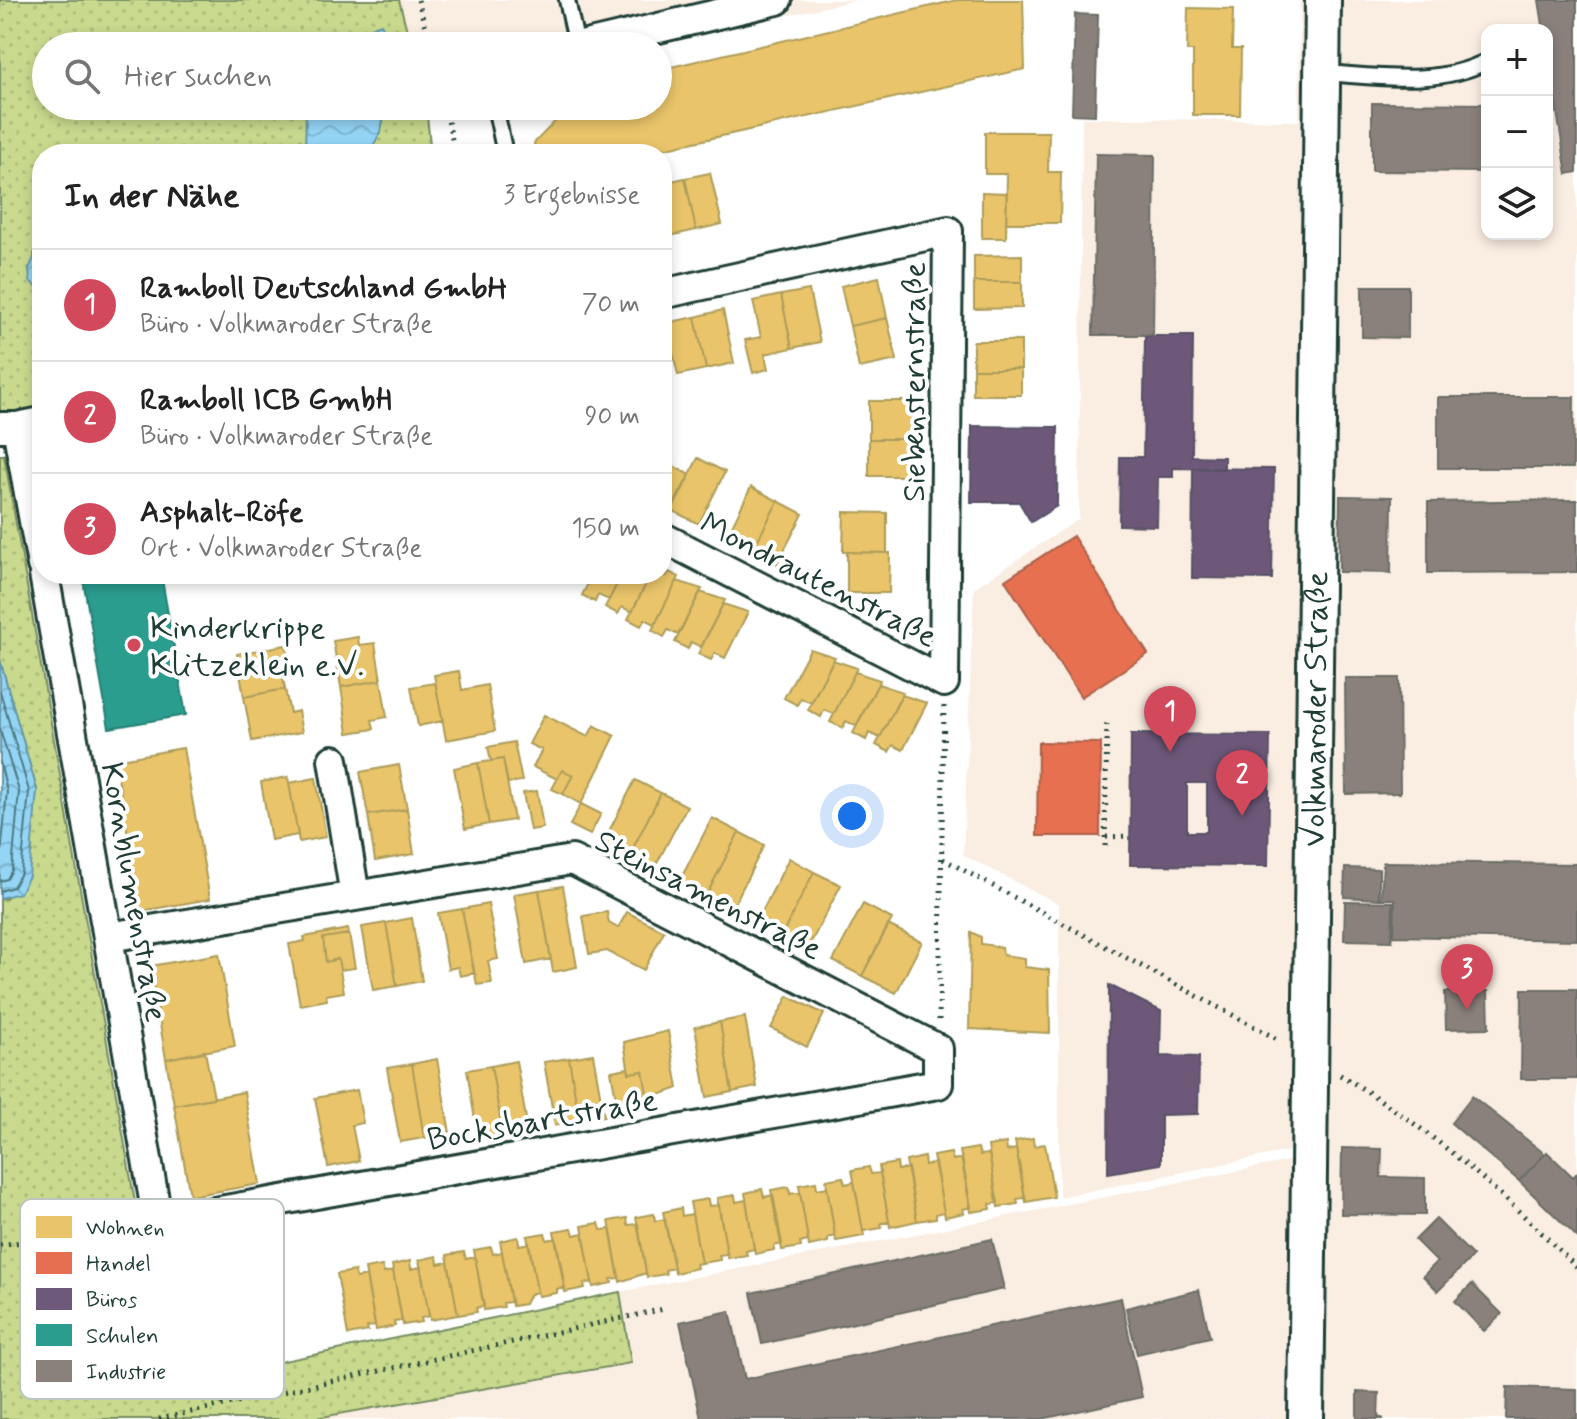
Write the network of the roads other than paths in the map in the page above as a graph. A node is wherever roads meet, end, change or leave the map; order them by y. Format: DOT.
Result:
graph roads {
  1 [pos="567,0"];
  2 [pos="777,0"];
  3 [pos="1323,0"];
  4 [pos="575,32"];
  5 [pos="639,32"];
  6 [pos="1481,64"];
  7 [pos="1322,73"];
  8 [pos="498,120"];
  9 [pos="503,144"];
  10 [pos="672,292"];
  11 [pos="20,426"];
  12 [pos="32,502"];
  13 [pos="672,542"];
  14 [pos="46,584"];
  15 [pos="944,682"];
  16 [pos="333,760"];
  17 [pos="355,896"];
  18 [pos="109,937"];
  19 [pos="938,1084"];
  20 [pos="154,1199"];
  21 [pos="284,1200"];
  22 [pos="1306,1419"];
  1 -- 4 [label="lane"];
  2 -- 5 [label="street"];
  3 -- 7 [label="street, Volkmaroder Straße"];
  6 -- 7 [label="lane"];
  7 -- 22 [label="street, Volkmaroder Straße"];
  8 -- 9 [label="lane"];
  10 -- 15 [label="street, Siebensternstraße"];
  11 -- 12 [label="street"];
  13 -- 15 [label="street, Mondrautenstraße"];
  14 -- 18 [label="street, Kornblumenstraße"];
  16 -- 17 [label="street"];
  17 -- 18 [label="street, Steinsamenstraße"];
  17 -- 19 [label="street, Steinsamenstraße"];
  18 -- 20 [label="street, Kornblumenstraße"];
  19 -- 21 [label="street, Bocksbartstraße"];
}
